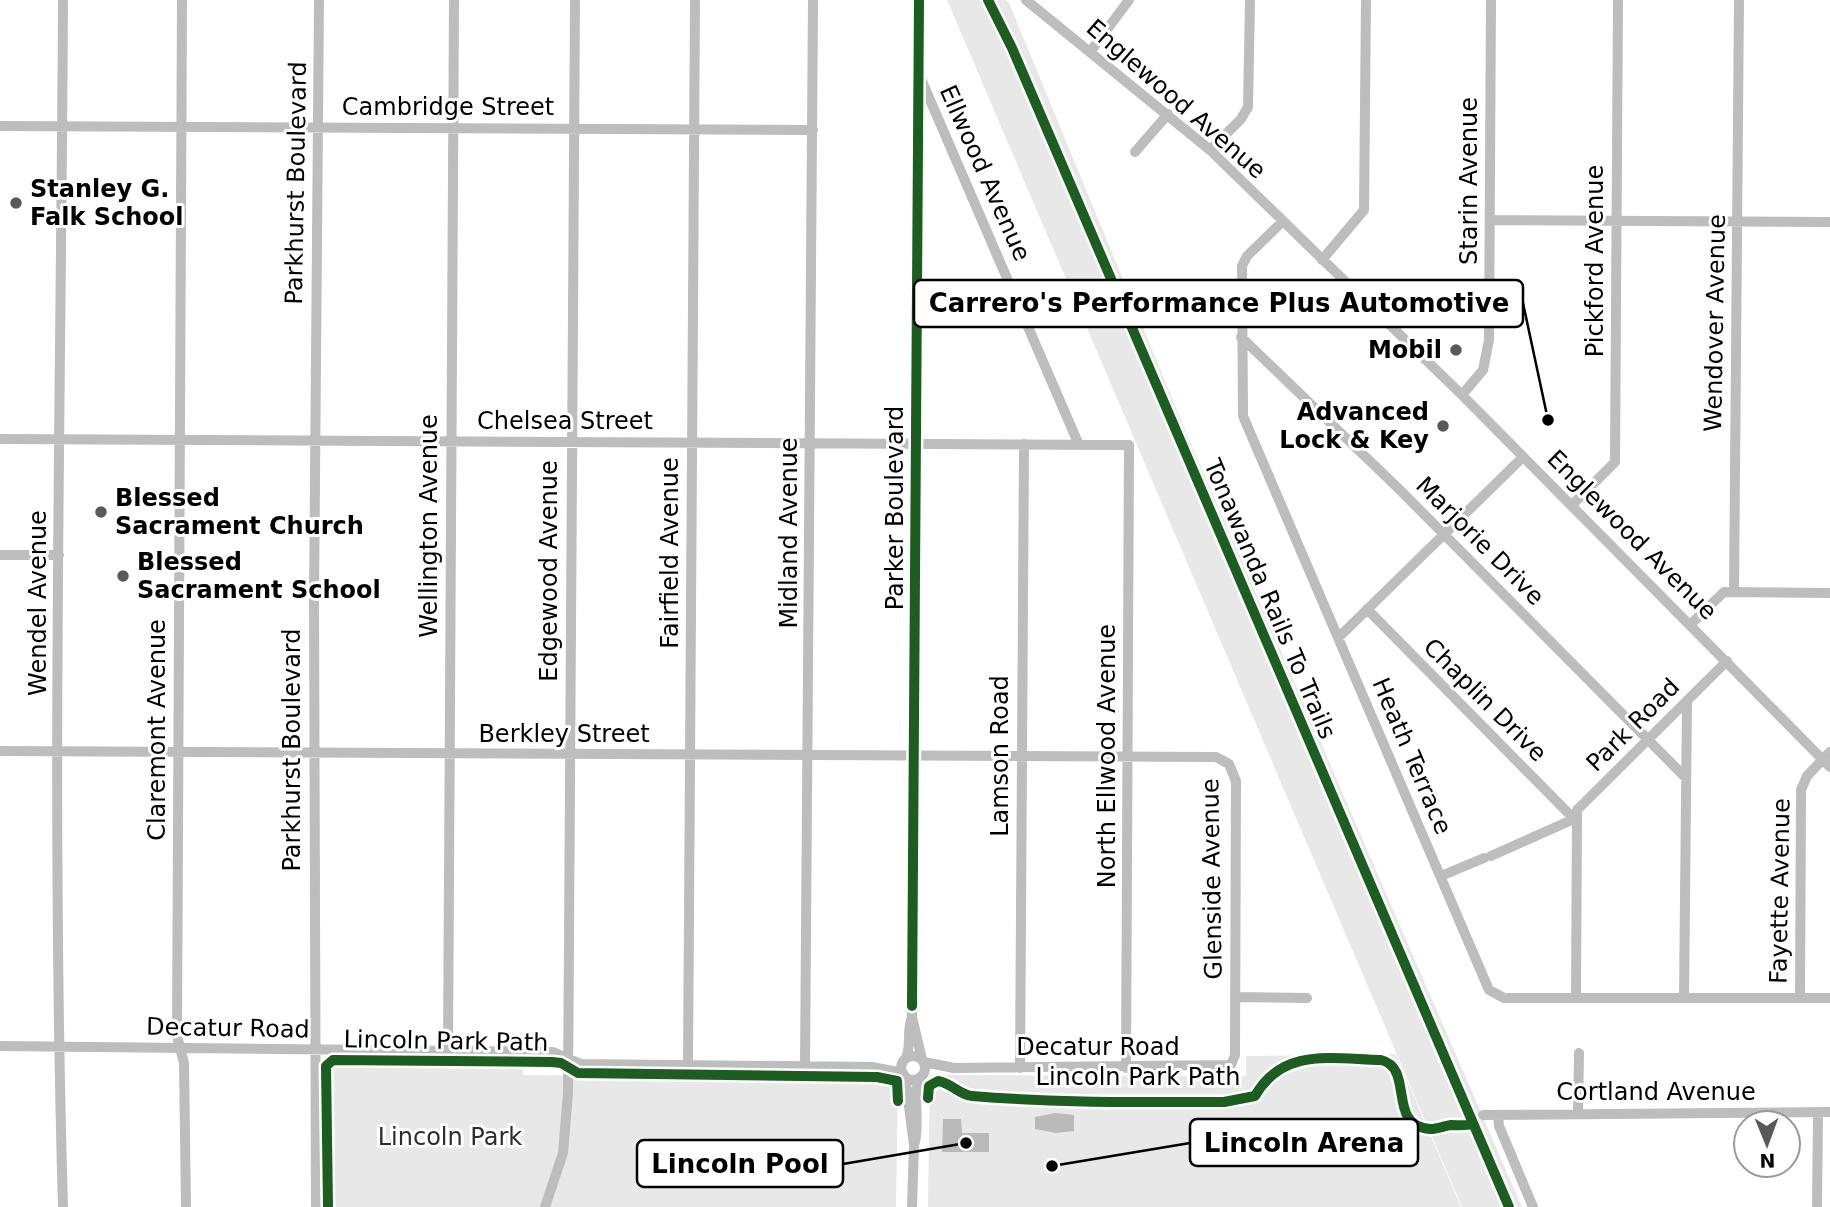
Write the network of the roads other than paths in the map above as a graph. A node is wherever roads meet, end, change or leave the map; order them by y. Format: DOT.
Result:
graph roads {
  1 [pos="63,0"];
  2 [pos="182,0"];
  3 [pos="319,0"];
  4 [pos="454,0"];
  5 [pos="575,0"];
  6 [pos="695,0"];
  7 [pos="813,0"];
  8 [pos="919,0"];
  9 [pos="1026,0"];
  10 [pos="1129,0"];
  11 [pos="1250,0"];
  12 [pos="1366,0"];
  13 [pos="1491,0"];
  14 [pos="1618,0"];
  15 [pos="1739,0"];
  16 [pos="1090,52"];
  17 [pos="919,74"];
  18 [pos="1168,114"];
  19 [pos="181,126"];
  20 [pos="0,127"];
  21 [pos="62,127"];
  22 [pos="317,127"];
  23 [pos="453,128"];
  24 [pos="574,129"];
  25 [pos="694,130"];
  26 [pos="813,130"];
  27 [pos="1210,150"];
  28 [pos="1136,152"];
  29 [pos="1490,220"];
  30 [pos="1617,221"];
  31 [pos="1737,221"];
  32 [pos="1282,222"];
  33 [pos="1830,222"];
  34 [pos="1322,260"];
  35 [pos="1241,337"];
  36 [pos="1462,395"];
  37 [pos="0,439"];
  38 [pos="60,439"];
  39 [pos="315,440"];
  40 [pos="180,441"];
  41 [pos="451,441"];
  42 [pos="571,442"];
  43 [pos="692,443"];
  44 [pos="811,444"];
  45 [pos="916,444"];
  46 [pos="1024,444"];
  47 [pos="1079,445"];
  48 [pos="1129,446"];
  49 [pos="1523,457"];
  50 [pos="1572,505"];
  51 [pos="1444,535"];
  52 [pos="0,555"];
  53 [pos="59,555"];
  54 [pos="1734,592"];
  55 [pos="1830,593"];
  56 [pos="1367,610"];
  57 [pos="1691,624"];
  58 [pos="1338,638"];
  59 [pos="1727,661"];
  60 [pos="1687,701"];
  61 [pos="1648,740"];
  62 [pos="0,751"];
  63 [pos="58,752"];
  64 [pos="178,752"];
  65 [pos="313,753"];
  66 [pos="449,754"];
  67 [pos="569,755"];
  68 [pos="690,755"];
  69 [pos="809,756"];
  70 [pos="914,757"];
  71 [pos="1021,757"];
  72 [pos="1128,757"];
  73 [pos="1828,760"];
  74 [pos="1686,778"];
  75 [pos="1576,821"];
  76 [pos="1441,876"];
  77 [pos="1235,997"];
  78 [pos="1307,998"];
  79 [pos="1576,998"];
  80 [pos="1684,998"];
  81 [pos="1800,998"];
  82 [pos="1830,998"];
  83 [pos="912,1017"];
  84 [pos="0,1046"];
  85 [pos="58,1047"];
  86 [pos="180,1049"];
  87 [pos="313,1051"];
  88 [pos="448,1052"];
  89 [pos="1579,1053"];
  90 [pos="1235,1055"];
  91 [pos="567,1057"];
  92 [pos="905,1059"];
  93 [pos="923,1061"];
  94 [pos="688,1065"];
  95 [pos="805,1067"];
  96 [pos="872,1067"];
  97 [pos="954,1068"];
  98 [pos="1020,1068"];
  99 [pos="1126,1068"];
  100 [pos="904,1075"];
  101 [pos="921,1076"];
  102 [pos="1818,1112"];
  103 [pos="1830,1112"];
  104 [pos="1578,1113"];
  105 [pos="1483,1115"];
  106 [pos="1498,1115"];
  107 [pos="914,1145"];
  108 [pos="63,1207"];
  109 [pos="186,1207"];
  110 [pos="316,1207"];
  111 [pos="545,1207"];
  112 [pos="912,1207"];
  113 [pos="1533,1207"];
  114 [pos="1817,1207"];
  1 -- 21 [label="street, Wendel Avenue"];
  2 -- 19 [label="street, Claremont Avenue"];
  3 -- 22 [label="street, Parkhurst Boulevard"];
  4 -- 23 [label="street, Wellington Avenue"];
  5 -- 24 [label="street, Edgewood Avenue"];
  6 -- 25 [label="street, Fairfield Avenue"];
  7 -- 26 [label="street, Midland Avenue"];
  8 -- 17 [label="street, Parker Boulevard"];
  9 -- 16 [label="street, Englewood Avenue"];
  10 -- 16 [label="street"];
  11 -- 27 [label="street"];
  12 -- 34 [label="street"];
  13 -- 29 [label="street, Starin Avenue"];
  14 -- 30 [label="street, Pickford Avenue"];
  15 -- 31 [label="street, Wendover Avenue"];
  16 -- 18 [label="street, Englewood Avenue"];
  17 -- 45 [label="street, Parker Boulevard"];
  17 -- 47 [label="street, Ellwood Avenue"];
  18 -- 27 [label="street, Englewood Avenue"];
  18 -- 28 [label="street"];
  19 -- 21 [label="street, Cambridge Street"];
  19 -- 22 [label="street, Cambridge Street"];
  19 -- 40 [label="street, Claremont Avenue"];
  20 -- 21 [label="street, Cambridge Street"];
  21 -- 38 [label="street, Wendel Avenue"];
  22 -- 23 [label="street, Cambridge Street"];
  22 -- 39 [label="street, Parkhurst Boulevard"];
  23 -- 24 [label="street, Cambridge Street"];
  23 -- 41 [label="street, Wellington Avenue"];
  24 -- 25 [label="street, Cambridge Street"];
  24 -- 42 [label="street, Edgewood Avenue"];
  25 -- 26 [label="street, Cambridge Street"];
  25 -- 43 [label="street, Fairfield Avenue"];
  26 -- 44 [label="street, Midland Avenue"];
  27 -- 32 [label="street, Englewood Avenue"];
  29 -- 30 [label="street"];
  29 -- 36 [label="street, Starin Avenue"];
  30 -- 31 [label="street"];
  30 -- 50 [label="street, Pickford Avenue"];
  31 -- 33 [label="street"];
  31 -- 54 [label="street, Wendover Avenue"];
  32 -- 34 [label="street, Englewood Avenue"];
  32 -- 35 [label="street, Heath Terrace"];
  34 -- 36 [label="street, Englewood Avenue"];
  35 -- 51 [label="street, Marjorie Drive"];
  35 -- 58 [label="street, Heath Terrace"];
  36 -- 49 [label="street, Englewood Avenue"];
  37 -- 38 [label="street, Chelsea Street"];
  38 -- 40 [label="street, Chelsea Street"];
  38 -- 53 [label="street, Wendel Avenue"];
  39 -- 40 [label="street, Chelsea Street"];
  39 -- 41 [label="street, Chelsea Street"];
  39 -- 65 [label="street, Parkhurst Boulevard"];
  40 -- 64 [label="street, Claremont Avenue"];
  41 -- 42 [label="street, Chelsea Street"];
  41 -- 66 [label="street, Wellington Avenue"];
  42 -- 43 [label="street, Chelsea Street"];
  42 -- 67 [label="street, Edgewood Avenue"];
  43 -- 44 [label="street, Chelsea Street"];
  43 -- 68 [label="street, Fairfield Avenue"];
  44 -- 45 [label="street, Chelsea Street"];
  44 -- 69 [label="street, Midland Avenue"];
  45 -- 46 [label="street, Chelsea Street"];
  45 -- 70 [label="street, Parker Boulevard"];
  46 -- 47 [label="street, Chelsea Street"];
  46 -- 71 [label="street, Lamson Road"];
  47 -- 48 [label="street, Chelsea Street"];
  48 -- 72 [label="street, North Ellwood Avenue"];
  49 -- 50 [label="street, Englewood Avenue"];
  49 -- 51 [label="street"];
  50 -- 57 [label="street, Englewood Avenue"];
  51 -- 56 [label="street"];
  51 -- 61 [label="street, Marjorie Drive"];
  52 -- 53 [label="street"];
  53 -- 63 [label="street, Wendel Avenue"];
  54 -- 55 [label="street"];
  54 -- 57 [label="street"];
  56 -- 58 [label="street"];
  56 -- 75 [label="street, Chaplin Drive"];
  57 -- 59 [label="street, Englewood Avenue"];
  58 -- 76 [label="street, Heath Terrace"];
  59 -- 60 [label="street, Park Road"];
  59 -- 73 [label="street, Englewood Avenue"];
  60 -- 61 [label="street, Park Road"];
  60 -- 74 [label="street"];
  61 -- 74 [label="street, Marjorie Drive"];
  61 -- 75 [label="street, Park Road"];
  62 -- 63 [label="street, Berkley Street"];
  63 -- 64 [label="street, Berkley Street"];
  63 -- 85 [label="street, Wendel Avenue"];
  64 -- 65 [label="street, Berkley Street"];
  64 -- 86 [label="street, Claremont Avenue"];
  65 -- 66 [label="street, Berkley Street"];
  65 -- 87 [label="street, Parkhurst Boulevard"];
  66 -- 67 [label="street, Berkley Street"];
  66 -- 88 [label="street, Wellington Avenue"];
  67 -- 68 [label="street, Berkley Street"];
  67 -- 91 [label="street, Edgewood Avenue"];
  68 -- 69 [label="street, Berkley Street"];
  68 -- 94 [label="street, Fairfield Avenue"];
  69 -- 70 [label="street, Berkley Street"];
  69 -- 95 [label="street, Midland Avenue"];
  70 -- 71 [label="street, Berkley Street"];
  70 -- 83 [label="street, Parker Boulevard"];
  71 -- 72 [label="street, Berkley Street"];
  71 -- 98 [label="street, Lamson Road"];
  72 -- 77 [label="street, Glenside Avenue"];
  72 -- 99 [label="street, North Ellwood Avenue"];
  73 -- 81 [label="street, Fayette Avenue"];
  74 -- 80 [label="street"];
  75 -- 76 [label="street"];
  75 -- 79 [label="street"];
  76 -- 79 [label="street, Heath Terrace"];
  77 -- 78 [label="street"];
  77 -- 90 [label="street, Glenside Avenue"];
  79 -- 80 [label="street, Heath Terrace"];
  80 -- 81 [label="street, Heath Terrace"];
  81 -- 82 [label="street, Heath Terrace"];
  83 -- 92 [label="street, Parker Boulevard"];
  83 -- 93 [label="street, Parker Boulevard"];
  84 -- 85 [label="street, Decatur Road"];
  85 -- 86 [label="street, Decatur Road"];
  85 -- 108 [label="street, Wendel Avenue"];
  86 -- 87 [label="street, Decatur Road"];
  86 -- 109 [label="street, Claremont Avenue"];
  87 -- 88 [label="street, Decatur Road"];
  87 -- 110 [label="street, Parkhurst Boulevard"];
  88 -- 91 [label="street, Decatur Road"];
  89 -- 104 [label="street"];
  90 -- 99 [label="street, Decatur Road"];
  91 -- 94 [label="street, Decatur Road"];
  91 -- 111 [label="street, Edgewood Avenue"];
  92 -- 93 [label="street"];
  92 -- 96 [label="street, Decatur Road"];
  92 -- 100 [label="street, Parker Boulevard"];
  93 -- 97 [label="street, Decatur Road"];
  93 -- 101 [label="street, Parker Boulevard"];
  94 -- 95 [label="street, Decatur Road"];
  95 -- 96 [label="street, Decatur Road"];
  96 -- 100 [label="street, Decatur Road"];
  97 -- 98 [label="street, Decatur Road"];
  97 -- 101 [label="street, Decatur Road"];
  98 -- 99 [label="street, Decatur Road"];
  100 -- 101 [label="street"];
  100 -- 107 [label="street, Parker Boulevard"];
  101 -- 107 [label="street, Parker Boulevard"];
  102 -- 103 [label="street, Cortland Avenue"];
  102 -- 104 [label="street, Cortland Avenue"];
  102 -- 114 [label="street"];
  104 -- 106 [label="street, Cortland Avenue"];
  105 -- 106 [label="street, Cortland Avenue"];
  106 -- 113 [label="street"];
  107 -- 112 [label="street, Parker Boulevard"];
}
